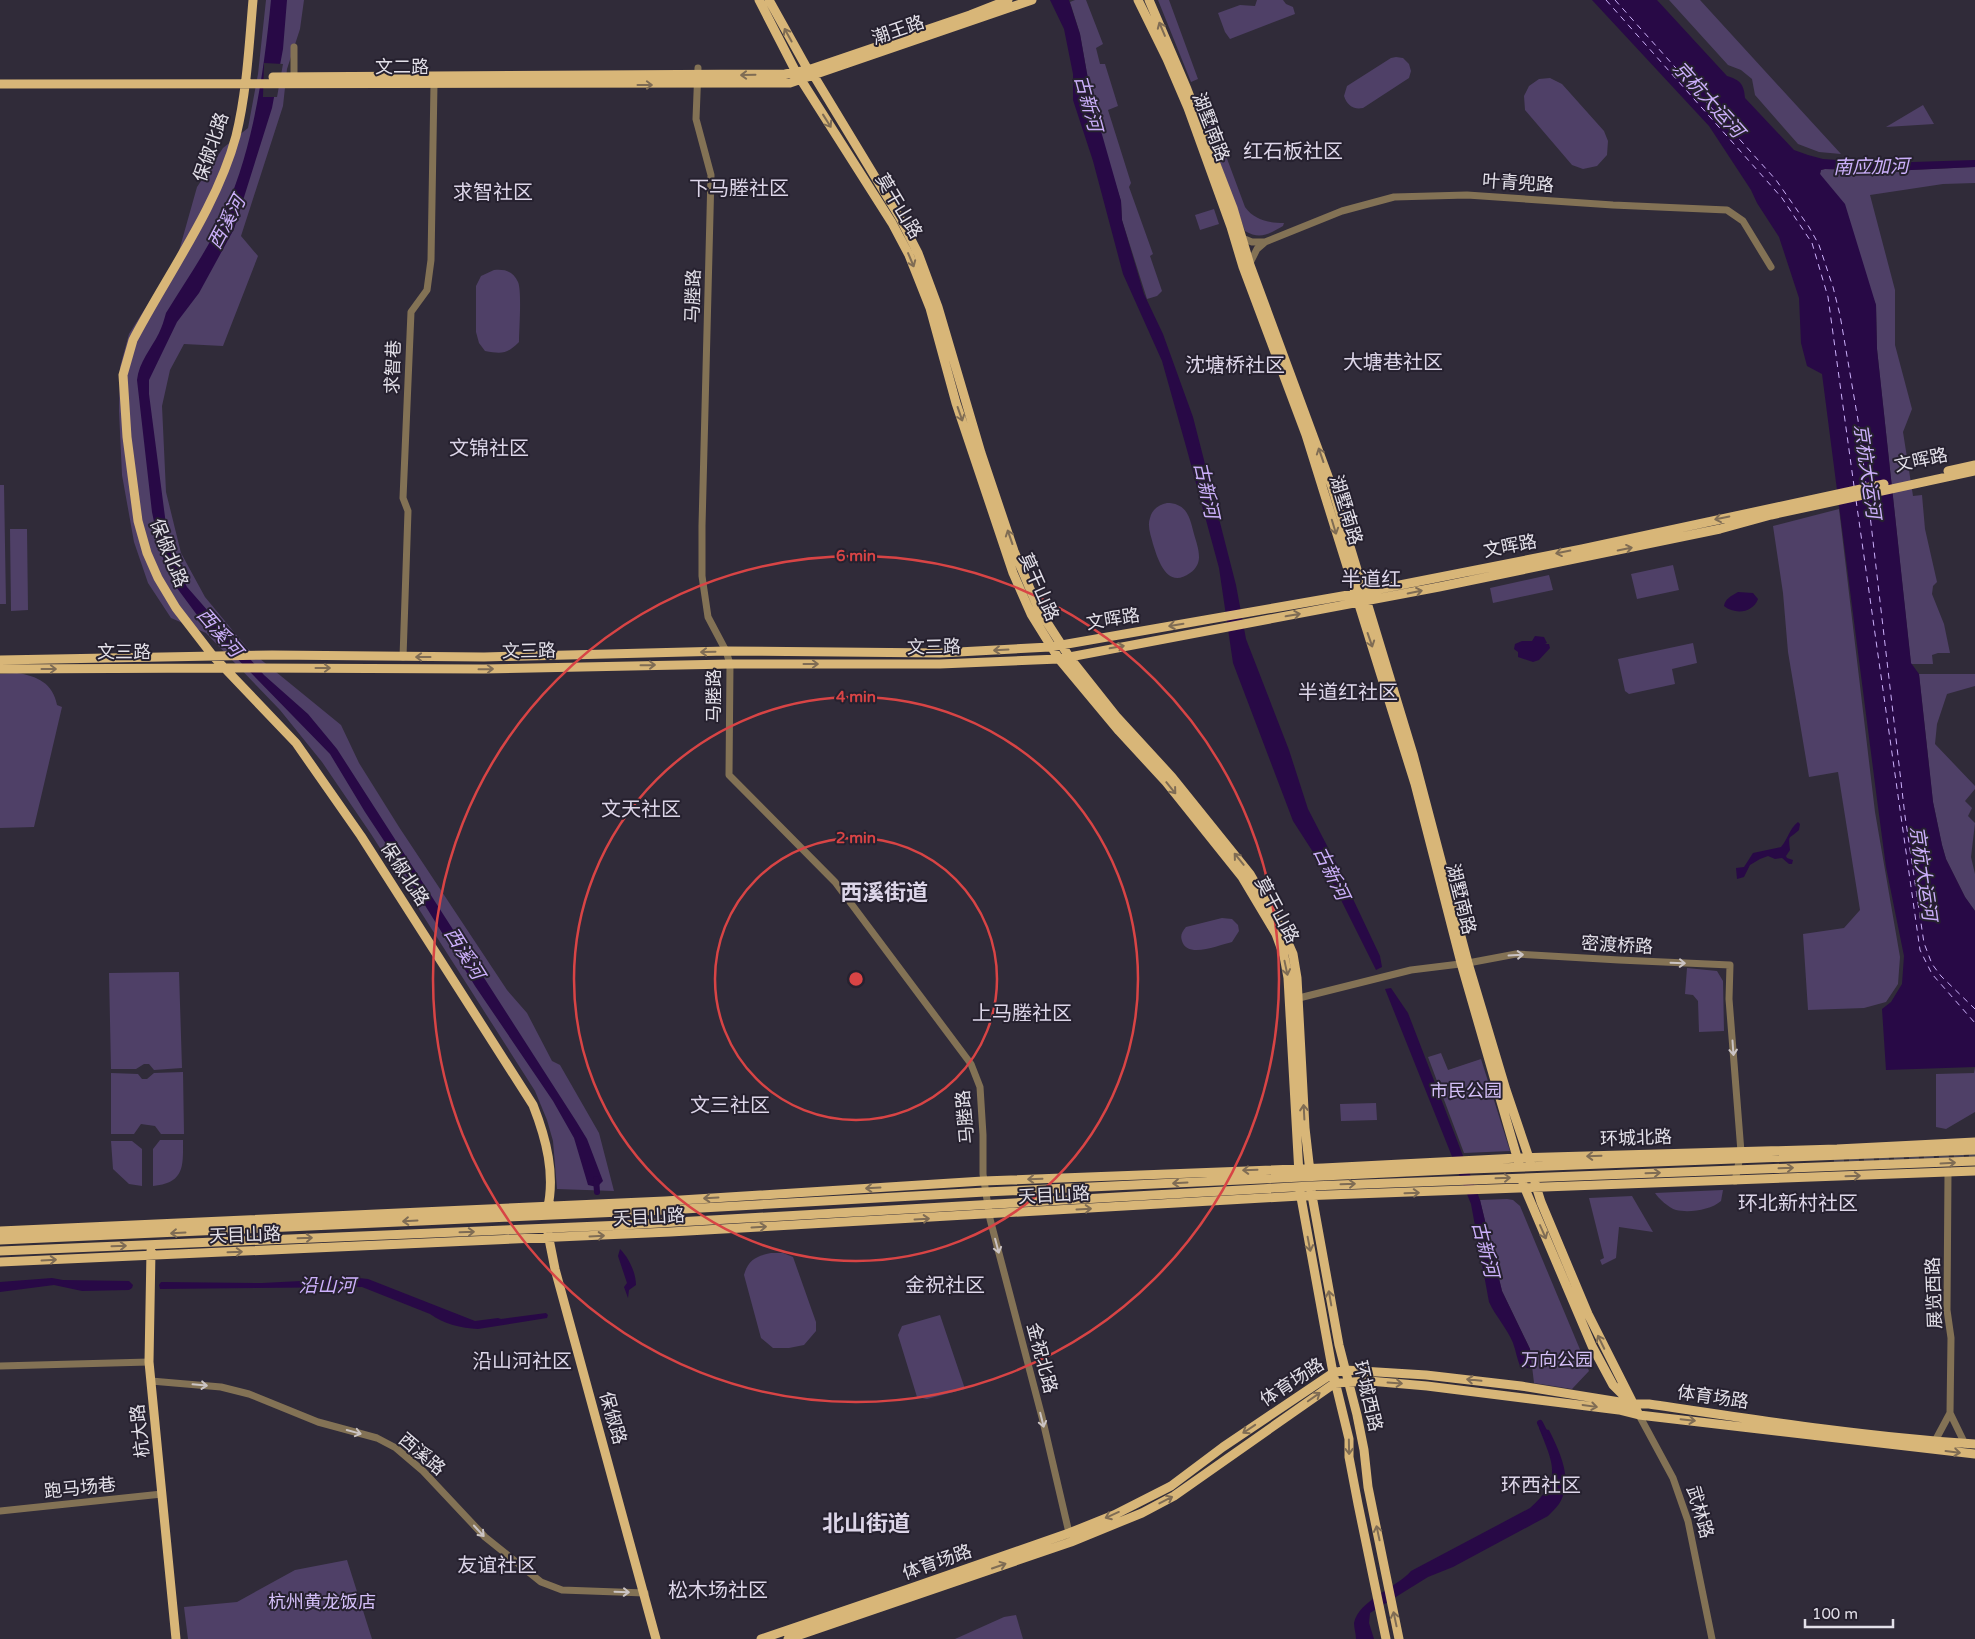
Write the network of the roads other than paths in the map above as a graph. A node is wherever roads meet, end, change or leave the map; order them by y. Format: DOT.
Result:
graph roads {
  1 [pos="254,0"];
  2 [pos="759,0"];
  3 [pos="769,0"];
  4 [pos="1008,0"];
  5 [pos="1032,0"];
  6 [pos="1138,0"];
  7 [pos="1149,0"];
  8 [pos="294,47"];
  9 [pos="811,73"];
  10 [pos="799,75"];
  11 [pos="698,76"];
  12 [pos="294,77"];
  13 [pos="0,78"];
  14 [pos="281,80"];
  15 [pos="250,81"];
  16 [pos="0,84"];
  17 [pos="434,84"];
  18 [pos="1242,238"];
  19 [pos="1265,242"];
  20 [pos="1246,266"];
  21 [pos="1770,268"];
  22 [pos="1972,469"];
  23 [pos="1770,511"];
  24 [pos="1364,592"];
  25 [pos="1354,594"];
  26 [pos="1367,602"];
  27 [pos="1358,604"];
  28 [pos="1060,645"];
  29 [pos="1050,647"];
  30 [pos="726,651"];
  31 [pos="213,656"];
  32 [pos="403,657"];
  33 [pos="1070,658"];
  34 [pos="1059,659"];
  35 [pos="0,660"];
  36 [pos="730,664"];
  37 [pos="224,668"];
  38 [pos="0,669"];
  39 [pos="1464,963"];
  40 [pos="1294,999"];
  41 [pos="1975,1142"];
  42 [pos="1975,1150"];
  43 [pos="1740,1155"];
  44 [pos="1975,1161"];
  45 [pos="1519,1162"];
  46 [pos="1530,1162"];
  47 [pos="1737,1170"];
  48 [pos="1975,1171"];
  49 [pos="1948,1172"];
  50 [pos="1299,1173"];
  51 [pos="1310,1173"];
  52 [pos="1521,1178"];
  53 [pos="1735,1180"];
  54 [pos="983,1181"];
  55 [pos="1535,1182"];
  56 [pos="1524,1187"];
  57 [pos="985,1192"];
  58 [pos="1300,1196"];
  59 [pos="1311,1196"];
  60 [pos="987,1204"];
  61 [pos="549,1205"];
  62 [pos="546,1215"];
  63 [pos="990,1215"];
  64 [pos="149,1226"];
  65 [pos="547,1228"];
  66 [pos="0,1231"];
  67 [pos="548,1238"];
  68 [pos="0,1240"];
  69 [pos="151,1245"];
  70 [pos="0,1251"];
  71 [pos="151,1255"];
  72 [pos="0,1262"];
  73 [pos="149,1362"];
  74 [pos="0,1366"];
  75 [pos="1345,1370"];
  76 [pos="1333,1373"];
  77 [pos="151,1381"];
  78 [pos="1346,1381"];
  79 [pos="1335,1383"];
  80 [pos="1632,1404"];
  81 [pos="1950,1413"];
  82 [pos="1639,1415"];
  83 [pos="1935,1441"];
  84 [pos="1965,1444"];
  85 [pos="1975,1444"];
  86 [pos="1975,1454"];
  87 [pos="162,1494"];
  88 [pos="0,1512"];
  89 [pos="1070,1537"];
  90 [pos="645,1593"];
  91 [pos="176,1639"];
  92 [pos="656,1639"];
  93 [pos="761,1639"];
  94 [pos="788,1639"];
  95 [pos="1386,1639"];
  96 [pos="1399,1639"];
  97 [pos="1712,1639"];
  1 -- 15 [label="main road, 保俶北路"];
  2 -- 10 [label="main road, 莫干山路"];
  9 -- 3 [label="main road, 莫干山路, one-way"];
  4 -- 9 [label="main road, 潮王路"];
  5 -- 9 [label="main road, 潮王路"];
  6 -- 20 [label="main road, 湖墅南路"];
  18 -- 7 [label="main road, 湖墅南路, one-way"];
  8 -- 12 [label="street"];
  9 -- 10 [label="main road, 潮王路"];
  28 -- 9 [label="main road, 莫干山路, one-way"];
  10 -- 11 [label="main road, 文二路"];
  10 -- 29 [label="main road, 莫干山路, one-way"];
  11 -- 12 [label="main road, 文二路"];
  17 -- 11 [label="main road, 文二路, one-way"];
  11 -- 30 [label="street, 马塍路"];
  12 -- 14 [label="main road, 文二路"];
  13 -- 15 [label="main road, 文二路"];
  14 -- 15 [label="main road, 文二路"];
  14 -- 17 [label="main road, 文二路"];
  15 -- 16 [label="main road, 文二路"];
  15 -- 31 [label="main road, 保俶北路"];
  17 -- 32 [label="street, 求智巷"];
  18 -- 19 [label="street"];
  18 -- 20 [label="main road, 湖墅南路"];
  19 -- 20 [label="street"];
  19 -- 21 [label="street, 叶青兜路"];
  24 -- 20 [label="main road, 湖墅南路, one-way"];
  20 -- 25 [label="main road, 湖墅南路, one-way"];
  22 -- 23 [label="main road, 文晖路"];
  23 -- 24 [label="main road, 文晖路, one-way"];
  26 -- 23 [label="main road, 文晖路, one-way"];
  24 -- 25 [label="main road, 文晖路"];
  24 -- 26 [label="main road, 湖墅南路"];
  25 -- 27 [label="main road, 湖墅南路"];
  25 -- 28 [label="main road, 文晖路, one-way"];
  26 -- 27 [label="main road, 文晖路"];
  26 -- 39 [label="main road, 湖墅南路"];
  33 -- 27 [label="main road, 文晖路, one-way"];
  27 -- 39 [label="main road, 湖墅南路, one-way"];
  28 -- 29 [label="main road, 文晖路"];
  28 -- 33 [label="main road, 莫干山路"];
  29 -- 30 [label="main road, 文三路, one-way"];
  29 -- 34 [label="main road, 莫干山路"];
  30 -- 32 [label="main road, 文三路, one-way"];
  30 -- 36 [label="street, 马塍路"];
  31 -- 32 [label="main road, 文三路"];
  31 -- 35 [label="main road, 文三路"];
  31 -- 37 [label="main road, 保俶北路"];
  33 -- 34 [label="main road, 文晖路"];
  40 -- 33 [label="main road, 莫干山路, one-way"];
  36 -- 34 [label="main road, 文三路, one-way"];
  34 -- 40 [label="main road, 莫干山路, one-way"];
  37 -- 36 [label="main road, 文三路, one-way"];
  36 -- 54 [label="street, 马塍路"];
  38 -- 37 [label="main road, 文三路, one-way"];
  37 -- 61 [label="main road, 保俶北路"];
  39 -- 40 [label="street, 密渡桥路"];
  39 -- 43 [label="street, 密渡桥路, one-way"];
  39 -- 45 [label="main road, 湖墅南路"];
  39 -- 46 [label="main road, 湖墅南路"];
  40 -- 50 [label="main road, 莫干山路"];
  51 -- 40 [label="main road, 莫干山路, one-way"];
  41 -- 43 [label="main road, 环城北路"];
  42 -- 43 [label="main road, 环城北路"];
  43 -- 46 [label="main road, 环城北路, one-way"];
  43 -- 47 [label="street, 密渡桥路"];
  47 -- 44 [label="main road, 环城北路, one-way"];
  45 -- 46 [label="main road, 环城北路"];
  45 -- 51 [label="main road, 环城北路"];
  45 -- 52 [label="main road, 湖墅南路"];
  46 -- 55 [label="main road, 湖墅南路"];
  47 -- 53 [label="street, 密渡桥路"];
  55 -- 47 [label="main road, 环城北路, one-way"];
  48 -- 49 [label="main road, 环城北路"];
  53 -- 49 [label="main road, 环城北路, one-way"];
  49 -- 81 [label="street, 展览西路"];
  50 -- 51 [label="main road, 环城北路"];
  50 -- 51 [label="main road, 环城北路"];
  50 -- 54 [label="main road, 天目山路, one-way"];
  50 -- 57 [label="main road, 天目山路, one-way"];
  50 -- 58 [label="main road, 环城西路"];
  50 -- 60 [label="main road, 天目山路"];
  51 -- 52 [label="main road, 环城北路, one-way"];
  51 -- 59 [label="main road, 环城西路"];
  52 -- 55 [label="main road, 环城北路"];
  52 -- 56 [label="main road, 湖墅南路"];
  53 -- 55 [label="main road, 环城北路"];
  54 -- 57 [label="street, 金祝北路"];
  54 -- 61 [label="main road, 天目山路, one-way"];
  55 -- 56 [label="main road, 环城北路"];
  80 -- 55 [label="main road, 武林路, one-way"];
  59 -- 56 [label="main road, 环城北路, one-way"];
  56 -- 80 [label="main road, 武林路, one-way"];
  57 -- 60 [label="street, 金祝北路"];
  57 -- 62 [label="main road, 天目山路"];
  58 -- 59 [label="main road, 环城北路"];
  63 -- 58 [label="main road, 天目山路, one-way"];
  58 -- 76 [label="main road, 环城西路, one-way"];
  75 -- 59 [label="main road, 环城西路, one-way"];
  60 -- 63 [label="street, 金祝北路"];
  60 -- 65 [label="main road, 天目山路"];
  61 -- 62 [label="main road, 保俶路"];
  61 -- 64 [label="main road, 天目山路"];
  62 -- 64 [label="main road, 天目山路, one-way"];
  62 -- 65 [label="main road, 保俶路"];
  67 -- 63 [label="main road, 天目山路, one-way"];
  63 -- 89 [label="street, 金祝北路, one-way"];
  64 -- 66 [label="main road, 天目山路"];
  64 -- 68 [label="main road, 天目山路"];
  64 -- 69 [label="main road, 杭大路"];
  65 -- 67 [label="main road, 保俶路"];
  69 -- 65 [label="main road, 天目山路, one-way"];
  71 -- 67 [label="main road, 天目山路, one-way"];
  67 -- 90 [label="main road, 保俶路"];
  70 -- 69 [label="main road, 天目山路, one-way"];
  69 -- 71 [label="main road, 杭大路"];
  72 -- 71 [label="main road, 天目山路, one-way"];
  71 -- 73 [label="main road, 杭大路"];
  73 -- 74 [label="street"];
  73 -- 77 [label="main road, 杭大路"];
  75 -- 76 [label="main road, 体育场路"];
  75 -- 78 [label="main road, 环城西路"];
  80 -- 75 [label="main road, 体育场路, one-way"];
  76 -- 79 [label="main road, 环城西路"];
  76 -- 89 [label="main road, 体育场路, one-way"];
  77 -- 87 [label="main road, 杭大路"];
  77 -- 90 [label="street, 西溪路, one-way"];
  78 -- 79 [label="main road, 体育场路"];
  78 -- 82 [label="main road, 体育场路, one-way"];
  96 -- 78 [label="main road, 环城西路, one-way"];
  89 -- 79 [label="main road, 体育场路, one-way"];
  79 -- 95 [label="main road, 环城西路, one-way"];
  80 -- 82 [label="main road, 武林路"];
  80 -- 83 [label="main road, 体育场路"];
  81 -- 83 [label="street, 展览西路"];
  81 -- 84 [label="street, 展览西路"];
  82 -- 86 [label="main road, 体育场路, one-way"];
  82 -- 97 [label="street, 武林路"];
  83 -- 84 [label="main road, 体育场路"];
  84 -- 85 [label="main road, 体育场路"];
  87 -- 88 [label="street, 跑马场巷"];
  87 -- 91 [label="main road, 杭大路"];
  89 -- 93 [label="main road, 体育场路"];
  94 -- 89 [label="main road, 体育场路, one-way"];
  90 -- 92 [label="main road, 保俶路"];
}
